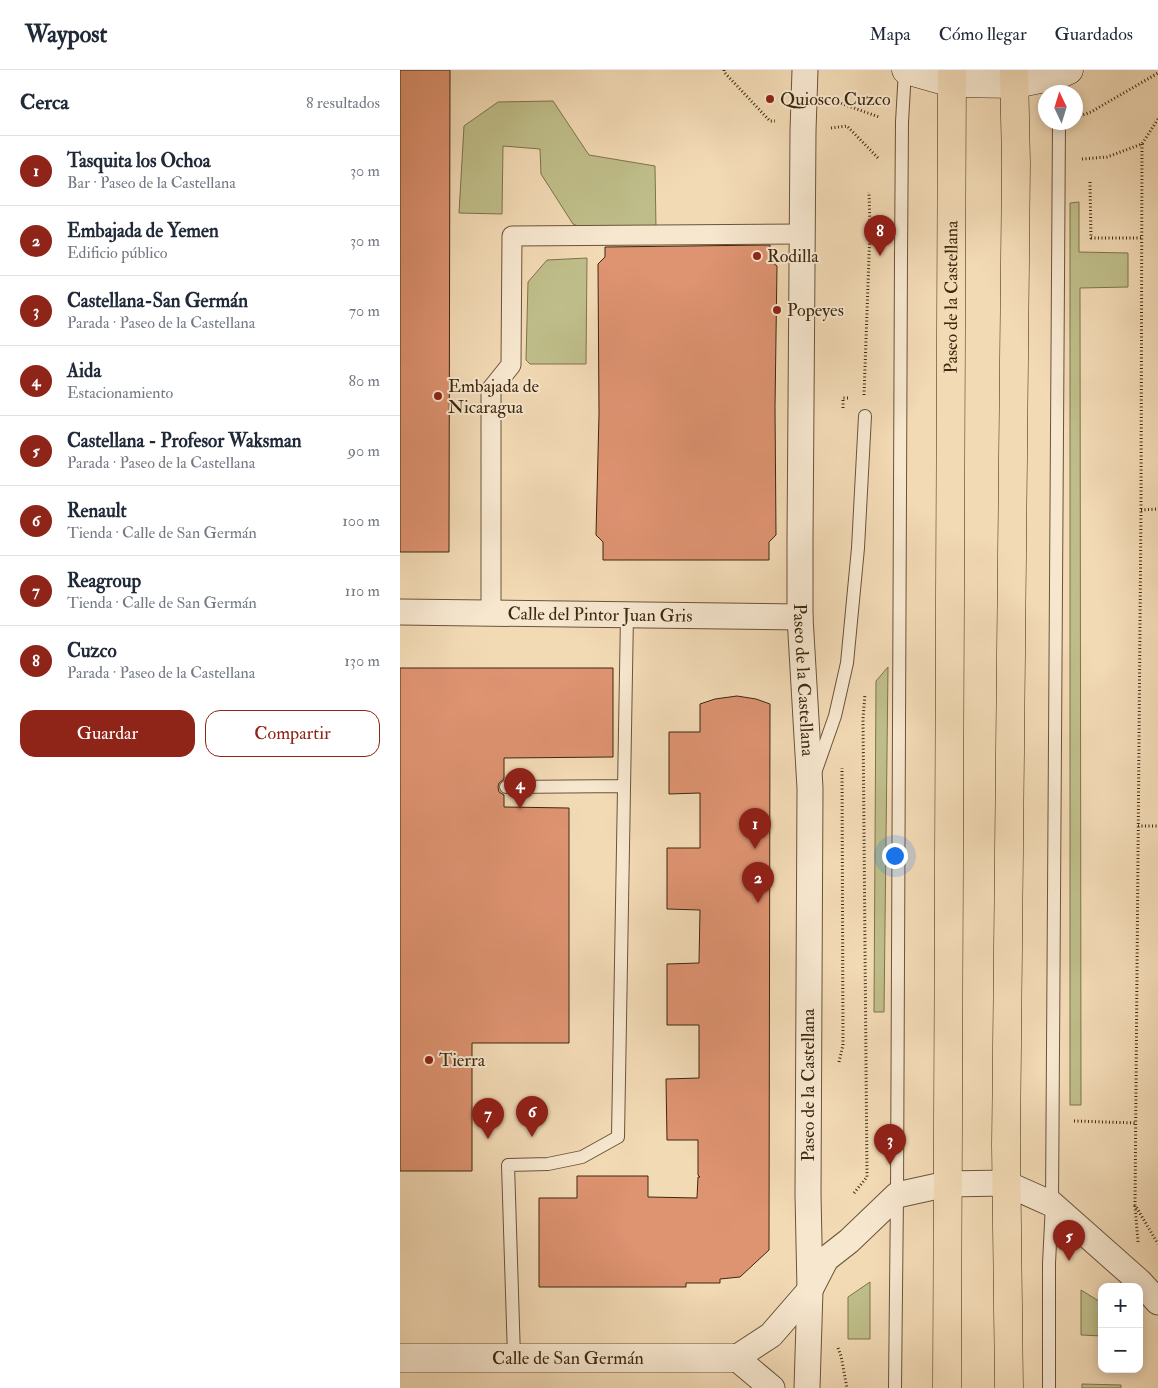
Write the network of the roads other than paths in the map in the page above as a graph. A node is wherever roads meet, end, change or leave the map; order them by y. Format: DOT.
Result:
graph roads {
  1 [pos="804,70"];
  2 [pos="906,70"];
  3 [pos="1059,75"];
  4 [pos="952,76"];
  5 [pos="1015,77"];
  6 [pos="1059,130"];
  7 [pos="802,234"];
  8 [pos="866,416"];
  9 [pos="400,612"];
  10 [pos="491,614"];
  11 [pos="627,615"];
  12 [pos="800,617"];
  13 [pos="624,786"];
  14 [pos="506,787"];
  15 [pos="810,788"];
  16 [pos="1006,1183"];
  17 [pos="947,1184"];
  18 [pos="897,1195"];
  19 [pos="1052,1204"];
  20 [pos="810,1290"];
  21 [pos="1158,1302"];
  22 [pos="514,1357"];
  23 [pos="400,1358"];
  24 [pos="736,1358"];
  25 [pos="772,1388"];
  26 [pos="807,1388"];
  27 [pos="895,1388"];
  28 [pos="947,1388"];
  29 [pos="1010,1388"];
  30 [pos="1048,1388"];
  1 -- 7 [label="street, Paseo de la Castellana"];
  2 -- 4 [label="street"];
  2 -- 18 [label="lane"];
  3 -- 5 [label="street"];
  4 -- 5 [label="street"];
  4 -- 17 [label="highway, Paseo de la Castellana"];
  5 -- 16 [label="highway"];
  6 -- 19 [label="lane"];
  7 -- 10 [label="street"];
  7 -- 12 [label="street, Paseo de la Castellana"];
  8 -- 15 [label="lane"];
  9 -- 10 [label="street, Calle del Pintor Juan Gris"];
  10 -- 11 [label="street, Calle del Pintor Juan Gris"];
  11 -- 12 [label="street, Calle del Pintor Juan Gris"];
  11 -- 13 [label="lane"];
  12 -- 15 [label="street, Paseo de la Castellana"];
  13 -- 14 [label="lane"];
  13 -- 22 [label="lane"];
  15 -- 20 [label="street, Paseo de la Castellana"];
  16 -- 17 [label="street"];
  16 -- 19 [label="street"];
  16 -- 29 [label="highway"];
  17 -- 18 [label="street"];
  17 -- 28 [label="highway, Paseo de la Castellana"];
  18 -- 20 [label="street, Paseo de la Castellana"];
  18 -- 27 [label="lane"];
  19 -- 21 [label="street"];
  19 -- 30 [label="lane"];
  20 -- 24 [label="street"];
  20 -- 26 [label="street, Paseo de la Castellana"];
  22 -- 23 [label="street, Calle de San Germán"];
  22 -- 24 [label="street, Calle de San Germán"];
  24 -- 25 [label="street"];
}
